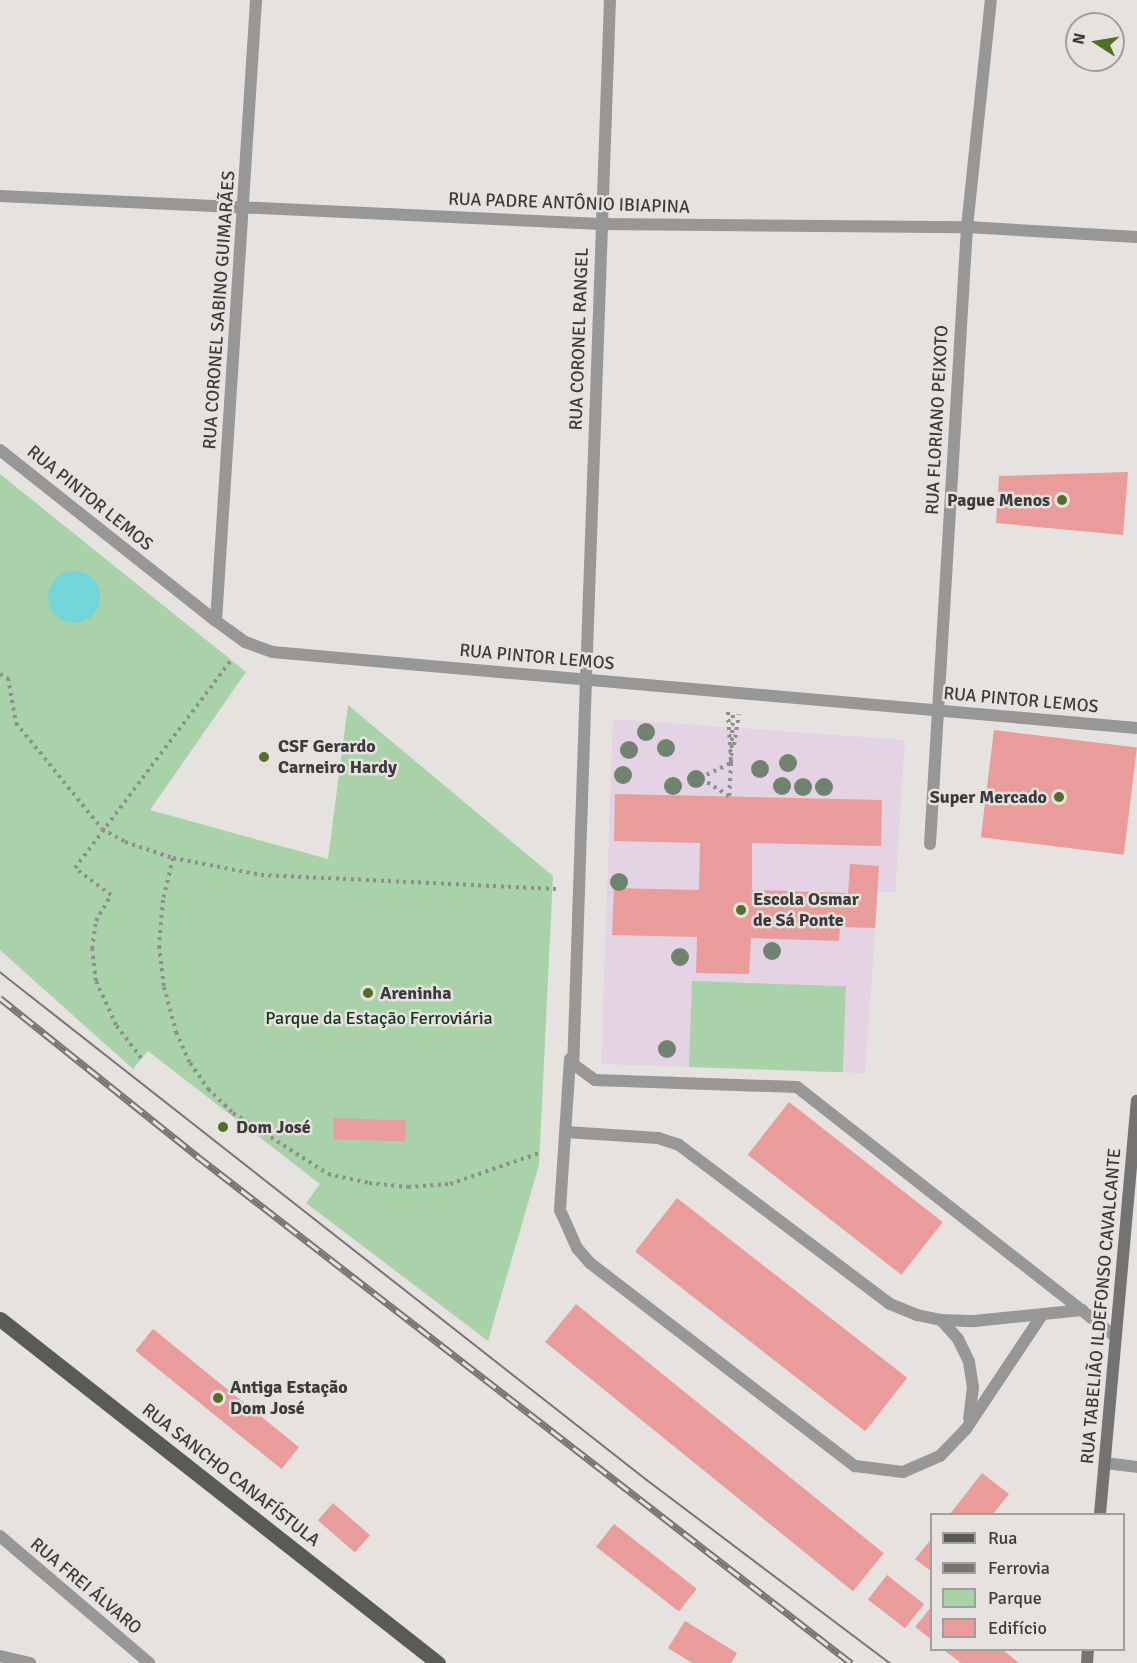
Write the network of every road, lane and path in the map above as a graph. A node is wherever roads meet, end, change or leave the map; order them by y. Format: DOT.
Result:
graph roads {
  1 [pos="256,0"];
  2 [pos="610,0"];
  3 [pos="991,0"];
  4 [pos="0,196"];
  5 [pos="245,207"];
  6 [pos="601,224"];
  7 [pos="967,227"];
  8 [pos="1137,237"];
  9 [pos="0,450"];
  10 [pos="216,621"];
  11 [pos="245,642"];
  12 [pos="0,674"];
  13 [pos="586,679"];
  14 [pos="734,692"];
  15 [pos="937,711"];
  16 [pos="1137,728"];
  17 [pos="731,763"];
  18 [pos="102,829"];
  19 [pos="930,844"];
  20 [pos="173,858"];
  21 [pos="578,890"];
  22 [pos="571,1049"];
  23 [pos="141,1058"];
  24 [pos="1137,1101"];
  25 [pos="565,1138"];
  26 [pos="1082,1310"];
  27 [pos="1042,1315"];
  28 [pos="0,1319"];
  29 [pos="941,1320"];
  30 [pos="1116,1338"];
  31 [pos="966,1429"];
  32 [pos="1105,1463"];
  33 [pos="1137,1467"];
  34 [pos="1100,1513"];
  35 [pos="0,1536"];
  36 [pos="0,1656"];
  37 [pos="30,1663"];
  38 [pos="149,1663"];
  39 [pos="438,1663"];
  1 -- 5 [label="street, RUA CORONEL SABINO GUIMARÃES"];
  2 -- 6 [label="street, RUA CORONEL RANGEL"];
  3 -- 7 [label="street, RUA FLORIANO PEIXOTO"];
  4 -- 5 [label="street, RUA PADRE ANTÔNIO IBIAPINA"];
  5 -- 6 [label="street, RUA PADRE ANTÔNIO IBIAPINA"];
  5 -- 10 [label="street, RUA CORONEL SABINO GUIMARÃES"];
  6 -- 7 [label="street, RUA PADRE ANTÔNIO IBIAPINA"];
  6 -- 13 [label="street, RUA CORONEL RANGEL"];
  7 -- 8 [label="street, RUA PADRE ANTÔNIO IBIAPINA"];
  7 -- 15 [label="street, RUA FLORIANO PEIXOTO"];
  9 -- 10 [label="street, RUA PINTOR LEMOS"];
  10 -- 11 [label="street, RUA PINTOR LEMOS"];
  11 -- 13 [label="street, RUA PINTOR LEMOS"];
  11 -- 18 [label="path"];
  12 -- 18 [label="path"];
  13 -- 14 [label="street, RUA PINTOR LEMOS"];
  13 -- 21 [label="street, RUA CORONEL RANGEL"];
  14 -- 15 [label="street, RUA PINTOR LEMOS"];
  14 -- 17 [label="path"];
  14 -- 17 [label="path"];
  15 -- 16 [label="street, RUA PINTOR LEMOS"];
  15 -- 19 [label="street, RUA FLORIANO PEIXOTO"];
  17 -- 17 [label="path"];
  18 -- 20 [label="path"];
  18 -- 23 [label="path"];
  20 -- 21 [label="path"];
  20 -- 25 [label="path"];
  21 -- 22 [label="street, RUA CORONEL RANGEL"];
  22 -- 25 [label="street, RUA CORONEL RANGEL"];
  22 -- 26 [label="street"];
  24 -- 30 [label="main road, RUA TABELIÃO ILDEFONSO CAVALCANTE"];
  25 -- 29 [label="street"];
  25 -- 31 [label="street, RUA CORONEL RANGEL"];
  26 -- 27 [label="street"];
  26 -- 30 [label="street"];
  27 -- 29 [label="street"];
  27 -- 31 [label="street, RUA CORONEL RANGEL"];
  28 -- 39 [label="main road, RUA SANCHO CANAFÍSTULA"];
  29 -- 31 [label="street"];
  30 -- 32 [label="main road, RUA TABELIÃO ILDEFONSO CAVALCANTE"];
  32 -- 33 [label="street"];
  32 -- 34 [label="main road, RUA TABELIÃO ILDEFONSO CAVALCANTE"];
  35 -- 38 [label="street, RUA FREI ÁLVARO"];
  36 -- 37 [label="street"];
}
